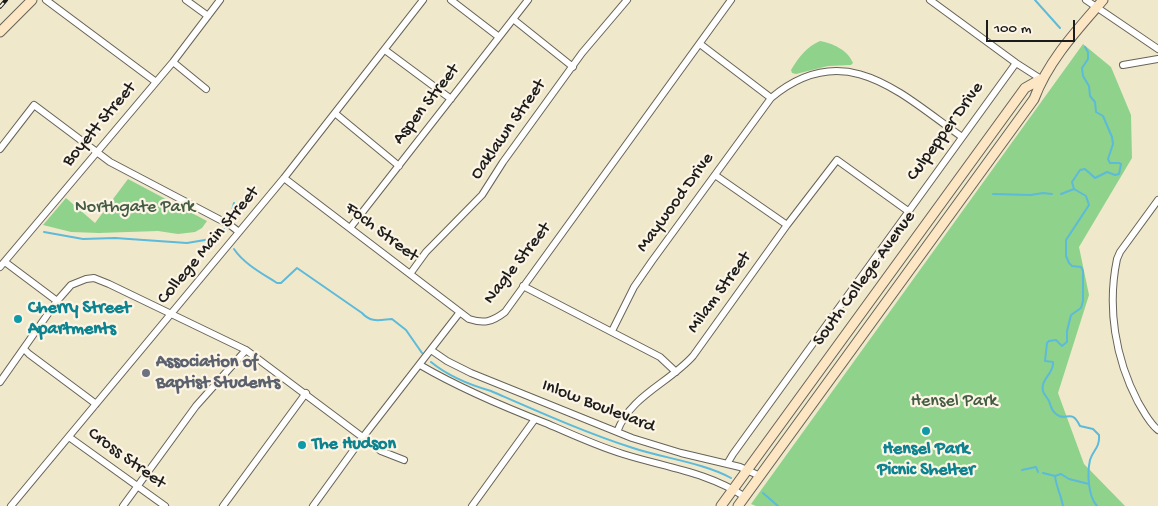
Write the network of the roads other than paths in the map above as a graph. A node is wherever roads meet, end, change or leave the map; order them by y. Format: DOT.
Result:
graph roads {
  1 [pos="32,0"];
  2 [pos="46,0"];
  3 [pos="186,0"];
  4 [pos="220,0"];
  5 [pos="423,0"];
  6 [pos="451,0"];
  7 [pos="528,0"];
  8 [pos="627,0"];
  9 [pos="730,0"];
  10 [pos="930,0"];
  11 [pos="1086,0"];
  12 [pos="1100,4"];
  13 [pos="208,16"];
  14 [pos="513,19"];
  15 [pos="0,32"];
  16 [pos="499,37"];
  17 [pos="700,44"];
  18 [pos="1158,49"];
  19 [pos="385,50"];
  20 [pos="1158,59"];
  21 [pos="173,62"];
  22 [pos="1016,63"];
  23 [pos="1122,65"];
  24 [pos="573,67"];
  25 [pos="1041,79"];
  26 [pos="156,82"];
  27 [pos="206,89"];
  28 [pos="772,98"];
  29 [pos="450,99"];
  30 [pos="336,114"];
  31 [pos="962,137"];
  32 [pos="0,149"];
  33 [pos="97,152"];
  34 [pos="399,166"];
  35 [pos="714,174"];
  36 [pos="284,178"];
  37 [pos="1158,200"];
  38 [pos="908,210"];
  39 [pos="786,225"];
  40 [pos="350,228"];
  41 [pos="239,232"];
  42 [pos="2,265"];
  43 [pos="410,274"];
  44 [pos="524,286"];
  45 [pos="57,301"];
  46 [pos="864,308"];
  47 [pos="460,312"];
  48 [pos="171,314"];
  49 [pos="876,317"];
  50 [pos="612,331"];
  51 [pos="24,349"];
  52 [pos="246,350"];
  53 [pos="431,350"];
  54 [pos="420,365"];
  55 [pos="676,372"];
  56 [pos="0,382"];
  57 [pos="306,393"];
  58 [pos="96,404"];
  59 [pos="534,419"];
  60 [pos="1157,426"];
  61 [pos="617,432"];
  62 [pos="69,437"];
  63 [pos="363,437"];
  64 [pos="404,460"];
  65 [pos="727,464"];
  66 [pos="747,469"];
  67 [pos="760,476"];
  68 [pos="137,486"];
  69 [pos="733,490"];
  70 [pos="745,498"];
  71 [pos="317,505"];
  72 [pos="11,506"];
  73 [pos="123,506"];
  74 [pos="165,506"];
  75 [pos="223,506"];
  76 [pos="472,506"];
  77 [pos="721,506"];
  78 [pos="738,506"];
  1 -- 15 [label="main road"];
  2 -- 26 [label="street"];
  3 -- 13 [label="street"];
  4 -- 13 [label="street, Boyett Street"];
  5 -- 19 [label="street, College Main Street"];
  6 -- 16 [label="street"];
  7 -- 14 [label="street, Aspen Street"];
  8 -- 24 [label="street, Oaklawn Street"];
  9 -- 17 [label="street, Nagle Street"];
  10 -- 22 [label="street"];
  11 -- 12 [label="street"];
  12 -- 18 [label="street"];
  12 -- 25 [label="main road, South College Avenue"];
  13 -- 21 [label="street, Boyett Street"];
  14 -- 16 [label="street, Aspen Street"];
  14 -- 24 [label="street"];
  16 -- 29 [label="street, Aspen Street"];
  17 -- 28 [label="street"];
  17 -- 44 [label="street, Nagle Street"];
  19 -- 29 [label="street"];
  19 -- 30 [label="street, College Main Street"];
  20 -- 23 [label="street"];
  21 -- 26 [label="street, Boyett Street"];
  21 -- 27 [label="street"];
  22 -- 25 [label="street"];
  22 -- 31 [label="street, Culpepper Drive"];
  24 -- 43 [label="street, Oaklawn Street"];
  25 -- 46 [label="main road, South College Avenue"];
  25 -- 49 [label="main road, South College Avenue"];
  26 -- 33 [label="street, Boyett Street"];
  28 -- 31 [label="street, Maywood Drive"];
  28 -- 35 [label="street, Maywood Drive"];
  29 -- 34 [label="street, Aspen Street"];
  30 -- 34 [label="street"];
  30 -- 36 [label="street, College Main Street"];
  31 -- 38 [label="street, Culpepper Drive"];
  32 -- 33 [label="street"];
  33 -- 41 [label="street"];
  33 -- 42 [label="street, Boyett Street"];
  34 -- 40 [label="street, Aspen Street"];
  35 -- 39 [label="street"];
  35 -- 50 [label="street, Maywood Drive"];
  36 -- 40 [label="street, Foch Street"];
  36 -- 41 [label="street, College Main Street"];
  37 -- 60 [label="street"];
  38 -- 39 [label="street, Milam Street"];
  38 -- 65 [label="street, Culpepper Drive"];
  39 -- 55 [label="street, Milam Street"];
  40 -- 43 [label="street, Foch Street"];
  41 -- 48 [label="street, College Main Street"];
  42 -- 45 [label="street"];
  43 -- 47 [label="street, Foch Street"];
  44 -- 47 [label="street, Nagle Street"];
  44 -- 50 [label="street"];
  45 -- 48 [label="street"];
  45 -- 51 [label="street"];
  46 -- 49 [label="main road"];
  46 -- 66 [label="main road, South College Avenue"];
  47 -- 53 [label="street, Nagle Street"];
  48 -- 52 [label="street"];
  48 -- 58 [label="street, College Main Street"];
  49 -- 67 [label="main road, South College Avenue"];
  50 -- 55 [label="street"];
  51 -- 56 [label="street"];
  51 -- 58 [label="street"];
  52 -- 57 [label="street"];
  52 -- 68 [label="street"];
  53 -- 54 [label="street, Nagle Street"];
  53 -- 61 [label="street, Inlow Boulevard"];
  54 -- 59 [label="street, Inlow Boulevard"];
  54 -- 63 [label="street, Nagle Street"];
  55 -- 61 [label="street, Milam Street"];
  57 -- 63 [label="street"];
  57 -- 75 [label="street"];
  58 -- 62 [label="street, College Main Street"];
  59 -- 69 [label="street, Inlow Boulevard"];
  59 -- 76 [label="street"];
  61 -- 65 [label="street, Inlow Boulevard"];
  62 -- 68 [label="street, Cross Street"];
  62 -- 72 [label="street, College Main Street"];
  63 -- 64 [label="street"];
  63 -- 71 [label="street, Nagle Street"];
  65 -- 66 [label="street, Inlow Boulevard"];
  66 -- 67 [label="street, Inlow Boulevard"];
  66 -- 69 [label="main road, South College Avenue"];
  67 -- 70 [label="main road, South College Avenue"];
  68 -- 73 [label="street"];
  68 -- 74 [label="street, Cross Street"];
  69 -- 70 [label="street, Inlow Boulevard"];
  69 -- 77 [label="main road, South College Avenue"];
  70 -- 78 [label="main road, South College Avenue"];
}
